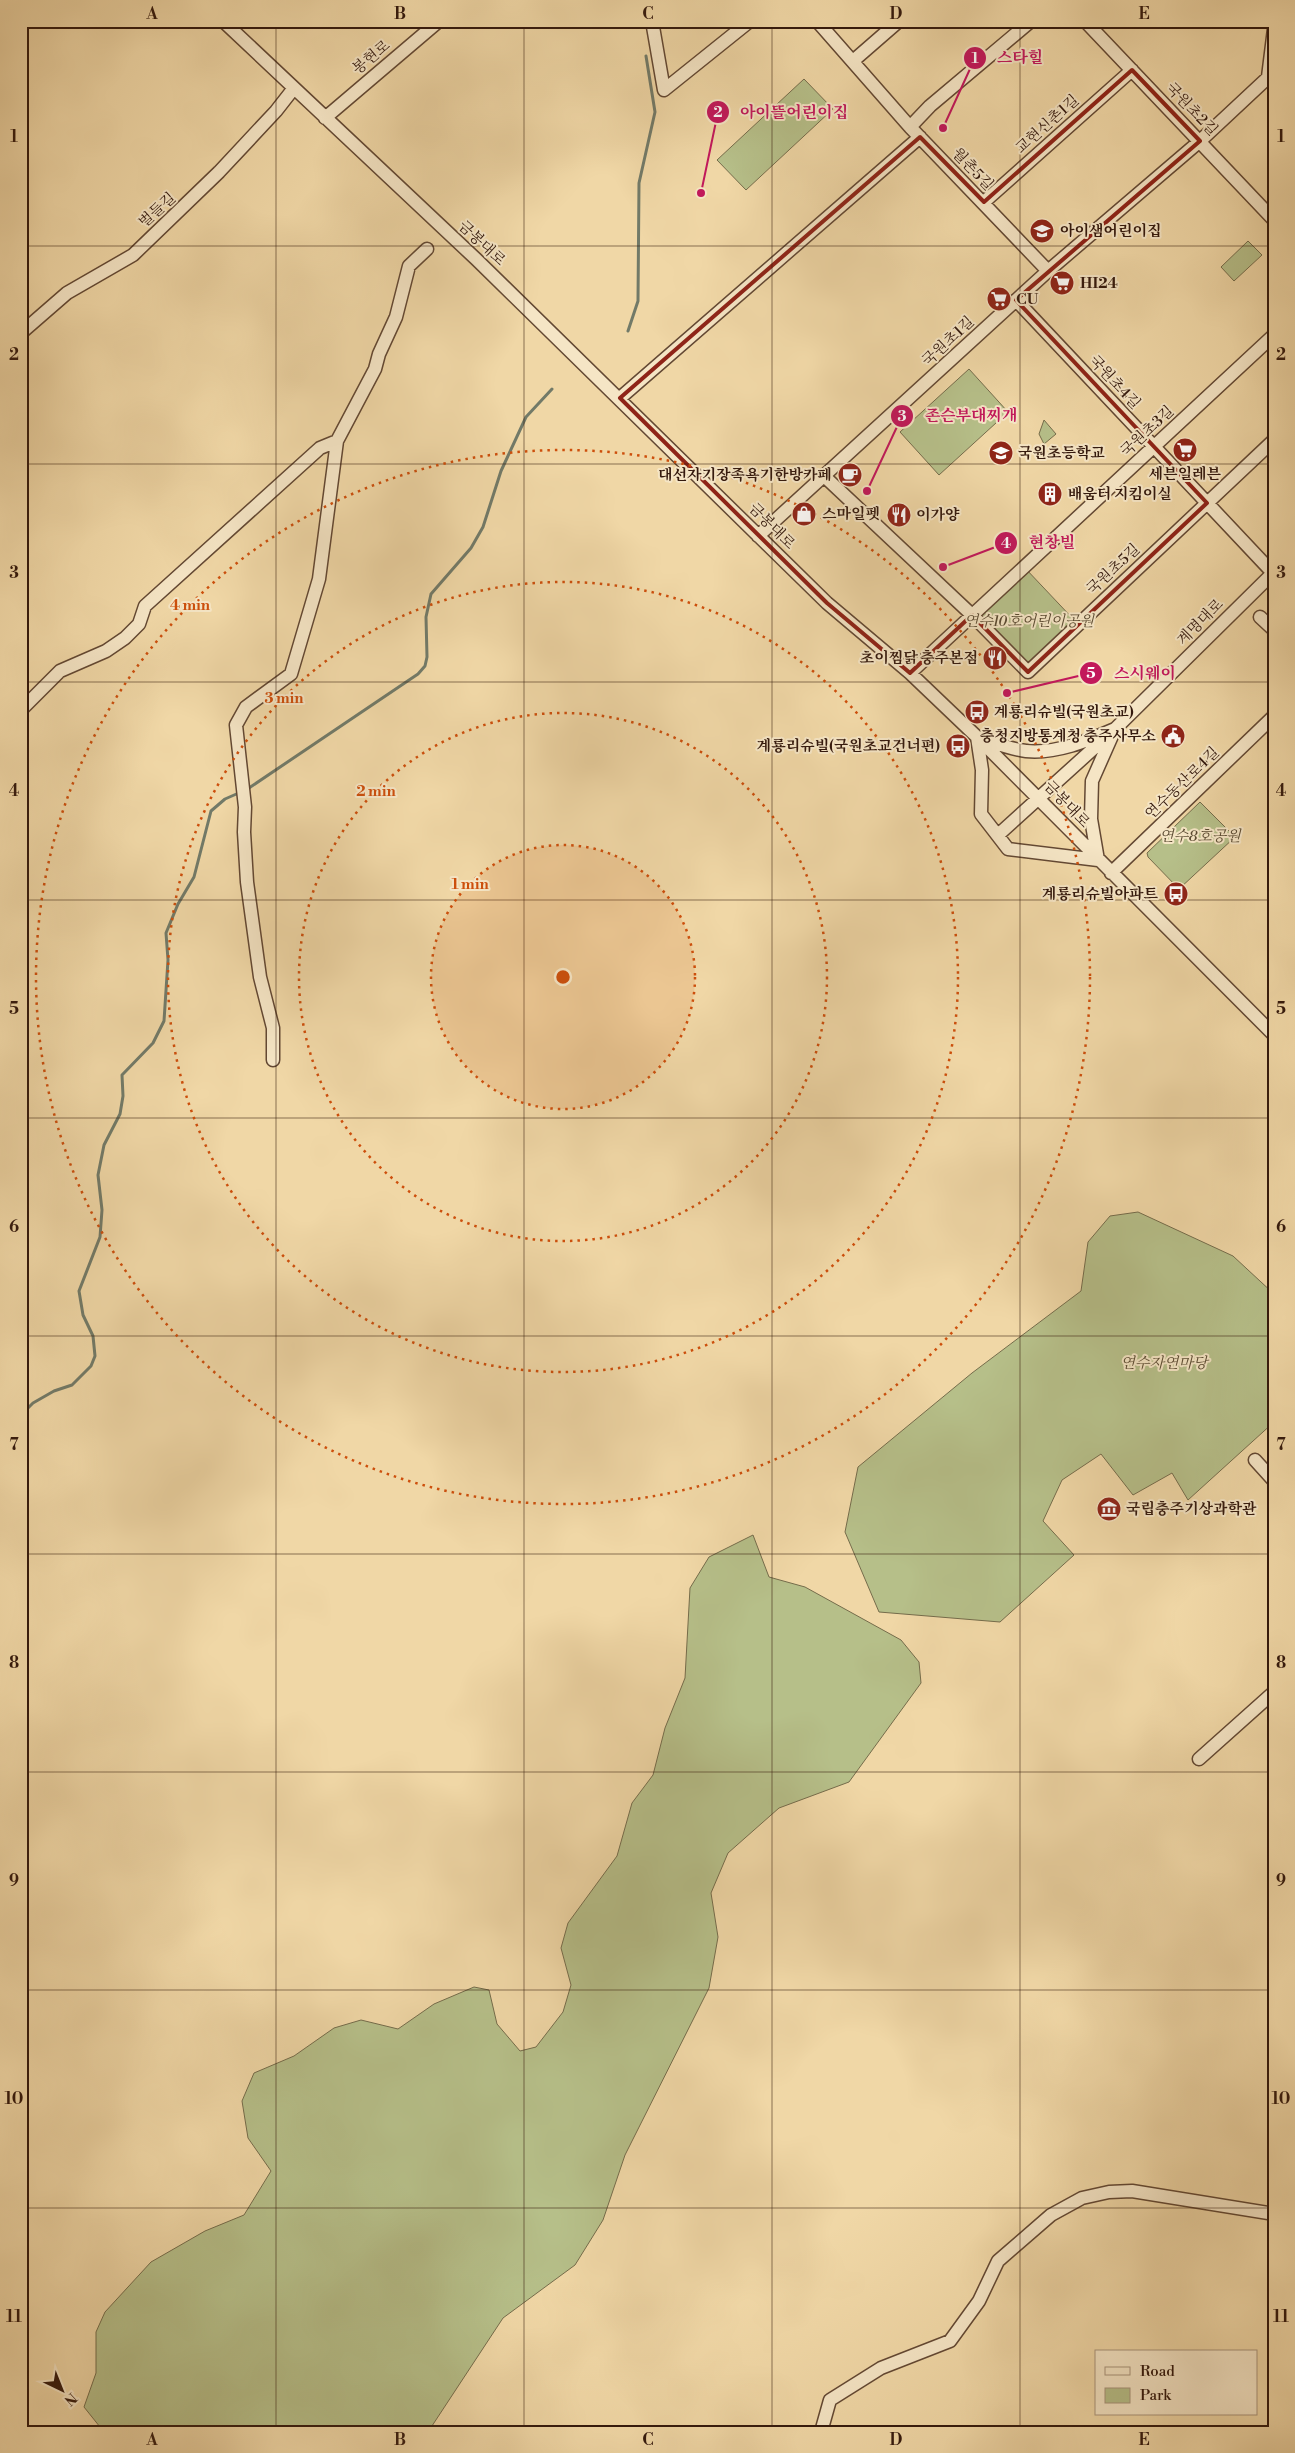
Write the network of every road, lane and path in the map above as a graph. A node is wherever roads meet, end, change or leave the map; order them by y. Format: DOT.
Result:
graph roads {
  1 [pos="223,21"];
  2 [pos="439,21"];
  3 [pos="652,21"];
  4 [pos="750,21"];
  5 [pos="817,21"];
  6 [pos="899,21"];
  7 [pos="1031,21"];
  8 [pos="1085,21"];
  9 [pos="1104,21"];
  10 [pos="1274,29"];
  11 [pos="1096,32"];
  12 [pos="853,61"];
  13 [pos="1132,70"];
  14 [pos="1271,75"];
  15 [pos="294,88"];
  16 [pos="325,118"];
  17 [pos="910,127"];
  18 [pos="920,137"];
  19 [pos="1200,141"];
  20 [pos="984,202"];
  21 [pos="1274,220"];
  22 [pos="427,249"];
  23 [pos="1048,271"];
  24 [pos="1016,300"];
  25 [pos="21,333"];
  26 [pos="1274,335"];
  27 [pos="620,398"];
  28 [pos="1274,440"];
  29 [pos="337,441"];
  30 [pos="1154,446"];
  31 [pos="824,476"];
  32 [pos="1206,503"];
  33 [pos="758,536"];
  34 [pos="1273,573"];
  35 [pos="972,615"];
  36 [pos="1260,617"];
  37 [pos="1274,630"];
  38 [pos="910,674"];
  39 [pos="21,710"];
  40 [pos="1274,716"];
  41 [pos="1115,729"];
  42 [pos="977,737"];
  43 [pos="1040,798"];
  44 [pos="998,835"];
  45 [pos="1098,860"];
  46 [pos="1111,873"];
  47 [pos="1272,1030"];
  48 [pos="272,1060"];
  49 [pos="1255,1460"];
  50 [pos="1274,1481"];
  51 [pos="1274,1692"];
  52 [pos="1199,1759"];
  53 [pos="1274,2214"];
  54 [pos="821,2432"];
  1 -- 15 [label="street, 금봉대로"];
  2 -- 16 [label="street, 봉현로"];
  3 -- 4 [label="street"];
  5 -- 12 [label="street, 월촌5길"];
  6 -- 12 [label="street"];
  7 -- 17 [label="street"];
  8 -- 11 [label="street, 국원초2길"];
  9 -- 11 [label="street"];
  10 -- 14 [label="street"];
  11 -- 13 [label="street, 국원초2길"];
  12 -- 17 [label="street, 월촌5길"];
  13 -- 19 [label="street, 국원초2길"];
  13 -- 20 [label="street, 교현신촌1길"];
  14 -- 19 [label="street, 국원초1길"];
  15 -- 16 [label="street, 금봉대로"];
  15 -- 25 [label="street, 벌들길"];
  16 -- 27 [label="street, 금봉대로"];
  17 -- 18 [label="street, 월촌5길"];
  18 -- 20 [label="street, 월촌5길"];
  18 -- 27 [label="street"];
  19 -- 21 [label="street, 국원초2길"];
  19 -- 23 [label="street, 국원초1길"];
  20 -- 23 [label="street, 월촌5길"];
  22 -- 29 [label="street"];
  23 -- 24 [label="street, 국원초1길"];
  24 -- 30 [label="street, 국원초4길"];
  24 -- 31 [label="street, 국원초1길"];
  26 -- 30 [label="street, 국원초3길"];
  27 -- 33 [label="street, 금봉대로"];
  28 -- 32 [label="street, 국원초5길"];
  29 -- 39 [label="street"];
  29 -- 48 [label="street"];
  30 -- 32 [label="street, 국원초4길"];
  30 -- 35 [label="street, 국원초3길"];
  31 -- 33 [label="street, 국원초1길"];
  31 -- 35 [label="street, 국원초5길"];
  32 -- 34 [label="street, 국원초4길"];
  32 -- 35 [label="street, 국원초5길"];
  33 -- 38 [label="street, 금봉대로"];
  34 -- 41 [label="street, 계명대로"];
  35 -- 38 [label="street, 국원초3길"];
  36 -- 37 [label="street"];
  38 -- 42 [label="street, 금봉대로"];
  40 -- 46 [label="street, 연수동산로4길"];
  41 -- 42 [label="street"];
  41 -- 43 [label="street, 계명대로"];
  41 -- 45 [label="street"];
  42 -- 43 [label="street, 금봉대로"];
  42 -- 44 [label="street"];
  43 -- 44 [label="street, 계명대로"];
  43 -- 45 [label="street, 금봉대로"];
  44 -- 45 [label="street"];
  45 -- 46 [label="street, 금봉대로"];
  46 -- 47 [label="street, 금봉대로"];
  49 -- 50 [label="street"];
  51 -- 52 [label="street"];
  53 -- 54 [label="street"];
}
